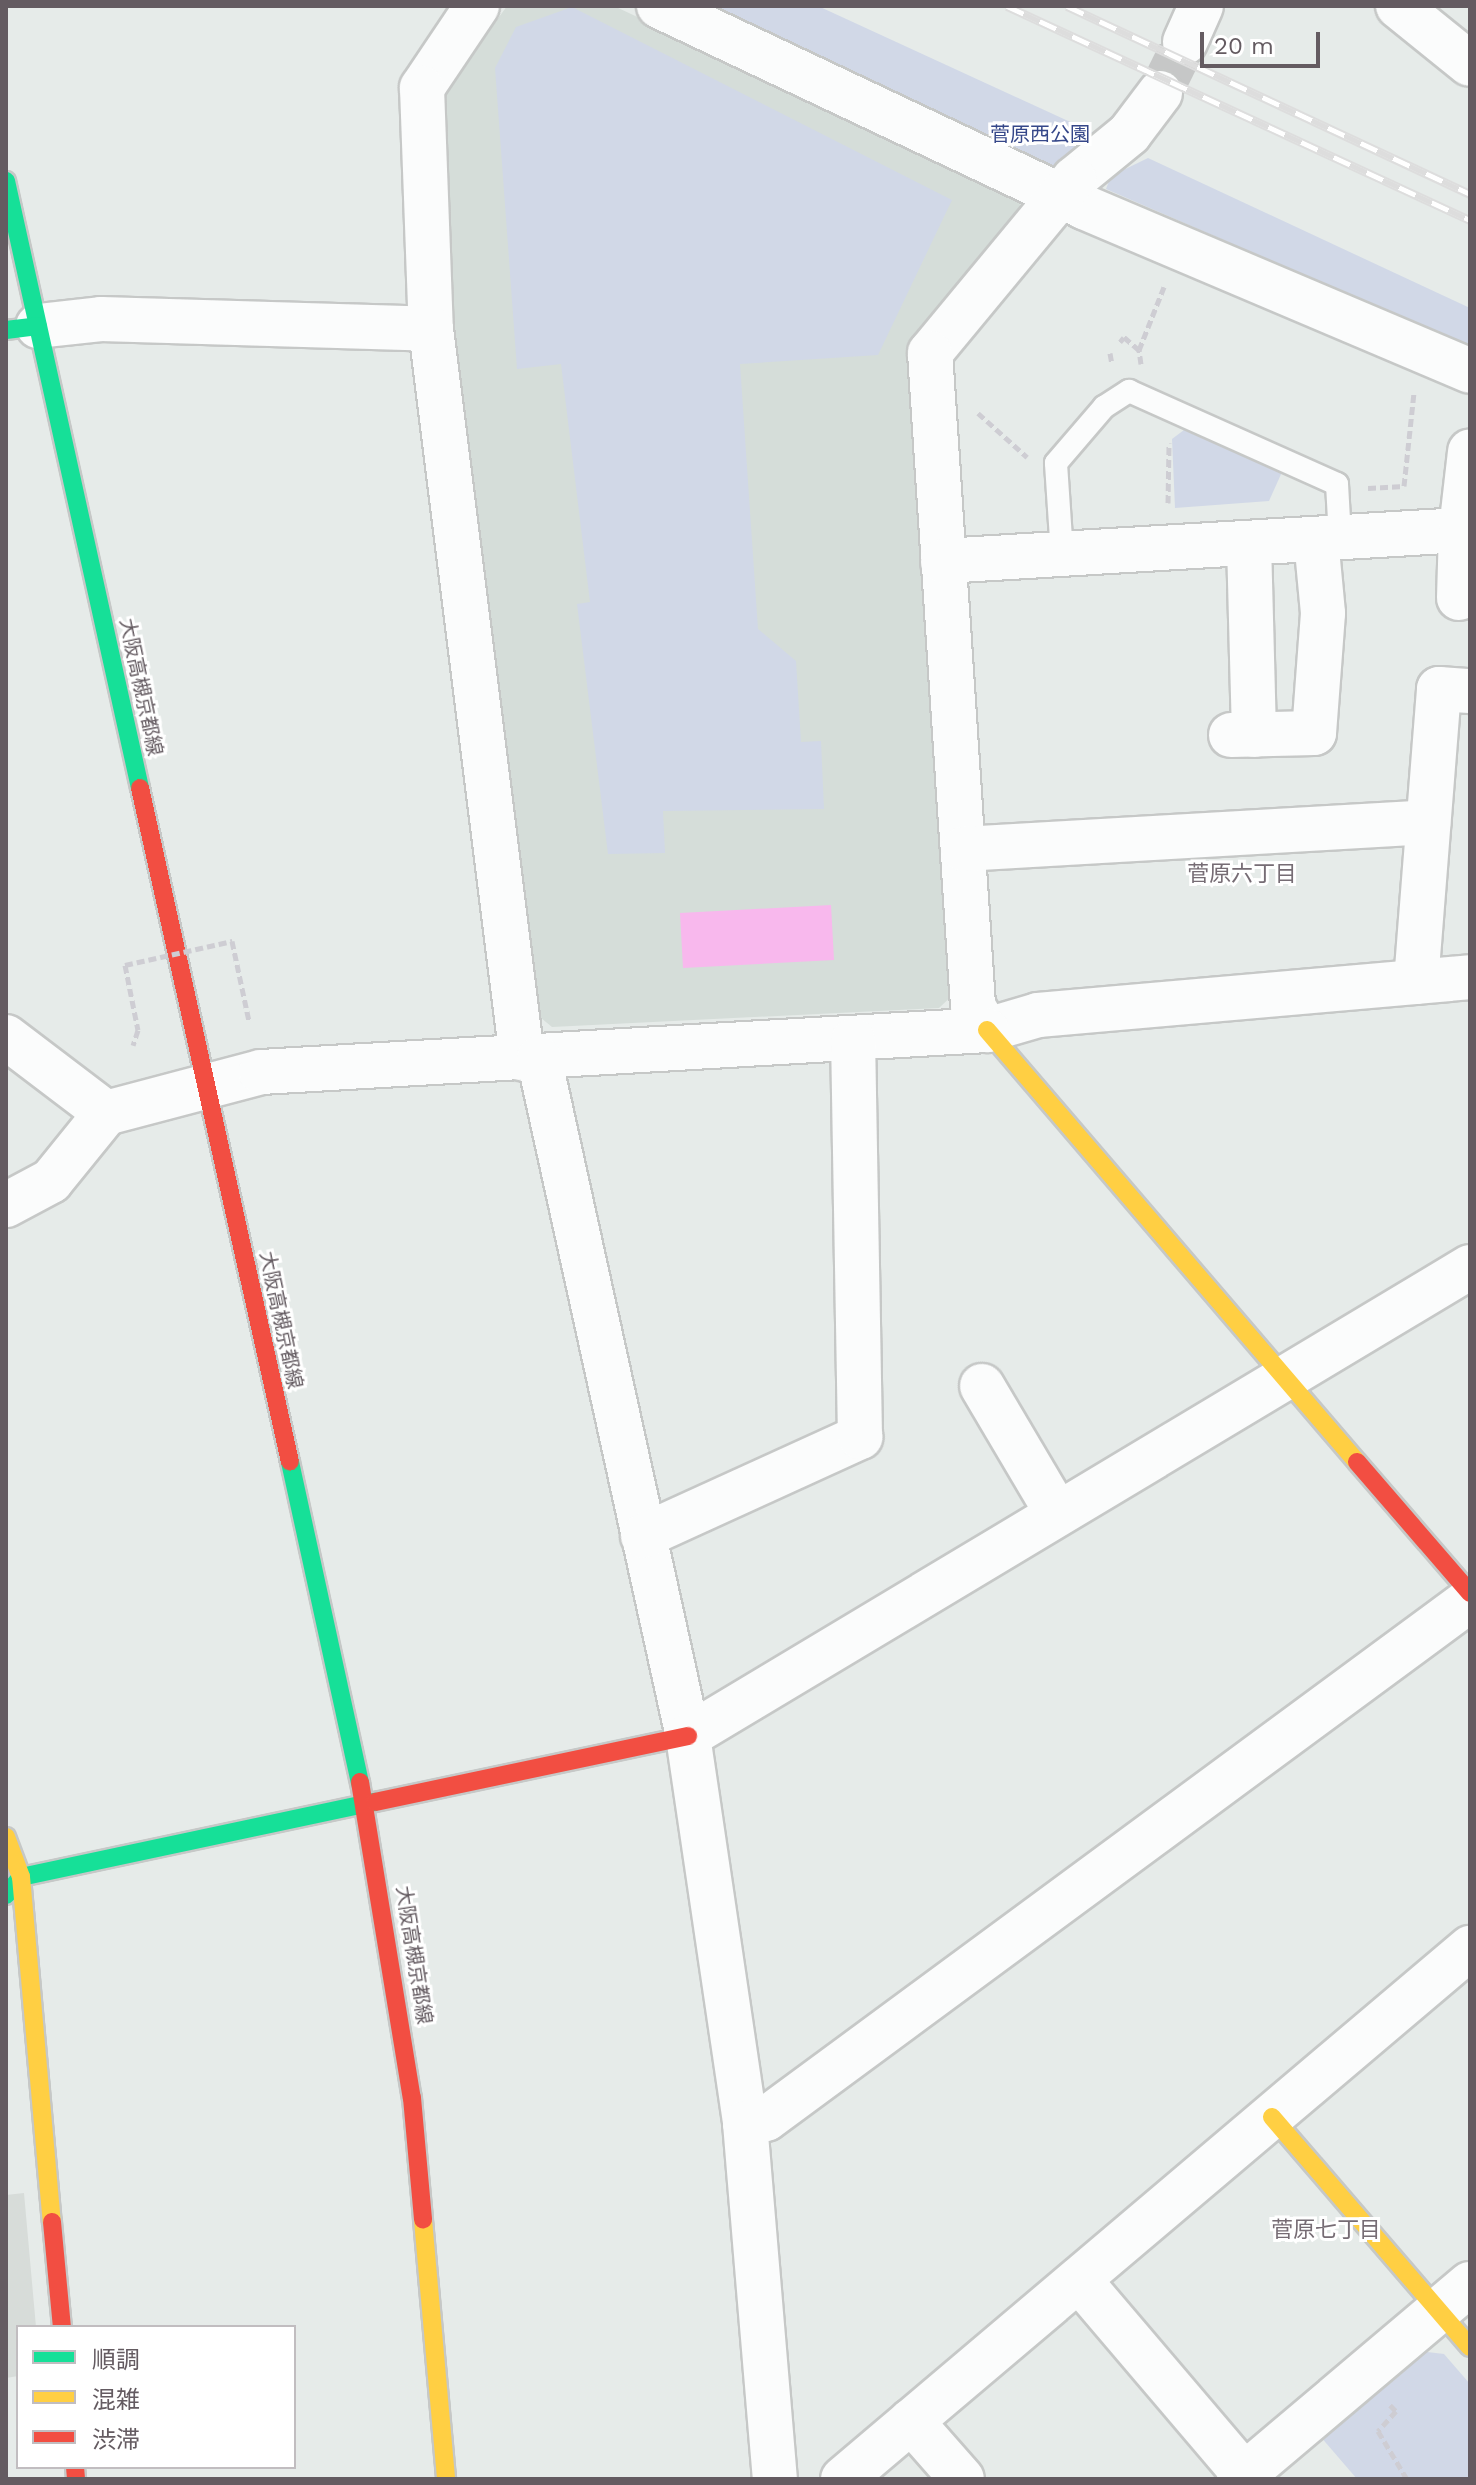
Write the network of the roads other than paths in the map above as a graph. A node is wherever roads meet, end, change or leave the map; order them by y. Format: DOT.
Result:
graph roads {
  1 [pos="477,6"];
  2 [pos="659,6"];
  3 [pos="1398,6"];
  4 [pos="1470,64"];
  5 [pos="1160,93"];
  6 [pos="6,181"];
  7 [pos="1061,197"];
  8 [pos="22,328"];
  9 [pos="431,329"];
  10 [pos="1470,371"];
  11 [pos="1470,452"];
  12 [pos="1461,530"];
  13 [pos="1328,538"];
  14 [pos="1249,543"];
  15 [pos="1062,554"];
  16 [pos="943,561"];
  17 [pos="1459,598"];
  18 [pos="1470,691"];
  19 [pos="1428,822"];
  20 [pos="963,849"];
  21 [pos="1470,977"];
  22 [pos="1416,982"];
  23 [pos="987,1030"];
  24 [pos="6,1037"];
  25 [pos="853,1040"];
  26 [pos="530,1058"];
  27 [pos="207,1090"];
  28 [pos="106,1113"];
  29 [pos="6,1205"];
  30 [pos="1470,1267"];
  31 [pos="1283,1376"];
  32 [pos="982,1386"];
  33 [pos="1057,1513"];
  34 [pos="643,1536"];
  35 [pos="1470,1593"];
  36 [pos="1470,1600"];
  37 [pos="688,1736"];
  38 [pos="364,1805"];
  39 [pos="6,1837"];
  40 [pos="21,1877"];
  41 [pos="6,1895"];
  42 [pos="1470,1948"];
  43 [pos="1272,2117"];
  44 [pos="745,2123"];
  45 [pos="1079,2280"];
  46 [pos="1454,2298"];
  47 [pos="62,2325"];
  48 [pos="1470,2347"];
  49 [pos="911,2421"];
  50 [pos="1242,2477"];
  51 [pos="446,2479"];
  52 [pos="775,2479"];
  53 [pos="843,2479"];
  54 [pos="962,2479"];
  1 -- 9 [label="street"];
  2 -- 7 [label="street"];
  3 -- 4 [label="street"];
  5 -- 7 [label="street"];
  6 -- 8 [label="main road, 大阪高槻京都線"];
  7 -- 10 [label="street"];
  7 -- 16 [label="street"];
  8 -- 9 [label="street"];
  8 -- 27 [label="main road, 大阪高槻京都線"];
  9 -- 26 [label="street"];
  11 -- 12 [label="street"];
  12 -- 13 [label="street"];
  12 -- 17 [label="street"];
  13 -- 14 [label="street"];
  13 -- 14 [label="street"];
  13 -- 15 [label="lane"];
  14 -- 15 [label="street"];
  15 -- 16 [label="street"];
  16 -- 20 [label="street"];
  18 -- 19 [label="street"];
  19 -- 20 [label="street"];
  19 -- 22 [label="street"];
  20 -- 23 [label="street"];
  21 -- 22 [label="street"];
  22 -- 23 [label="street"];
  23 -- 25 [label="street"];
  23 -- 31 [label="main road"];
  24 -- 28 [label="street"];
  25 -- 26 [label="street"];
  25 -- 34 [label="street"];
  26 -- 27 [label="street"];
  26 -- 34 [label="street"];
  27 -- 28 [label="street"];
  27 -- 38 [label="main road, 大阪高槻京都線"];
  28 -- 29 [label="street"];
  30 -- 31 [label="street"];
  31 -- 33 [label="street"];
  31 -- 35 [label="main road"];
  32 -- 33 [label="street"];
  33 -- 37 [label="street"];
  34 -- 37 [label="street"];
  36 -- 44 [label="street"];
  37 -- 38 [label="main road"];
  37 -- 44 [label="street"];
  38 -- 40 [label="main road"];
  38 -- 51 [label="main road, 大阪高槻京都線"];
  39 -- 40 [label="main road"];
  40 -- 41 [label="main road"];
  40 -- 47 [label="main road"];
  42 -- 43 [label="street"];
  43 -- 45 [label="street"];
  43 -- 46 [label="main road"];
  44 -- 52 [label="street"];
  45 -- 49 [label="street"];
  45 -- 50 [label="street"];
  46 -- 48 [label="main road"];
  46 -- 50 [label="street"];
  49 -- 53 [label="street"];
  49 -- 54 [label="street"];
}
